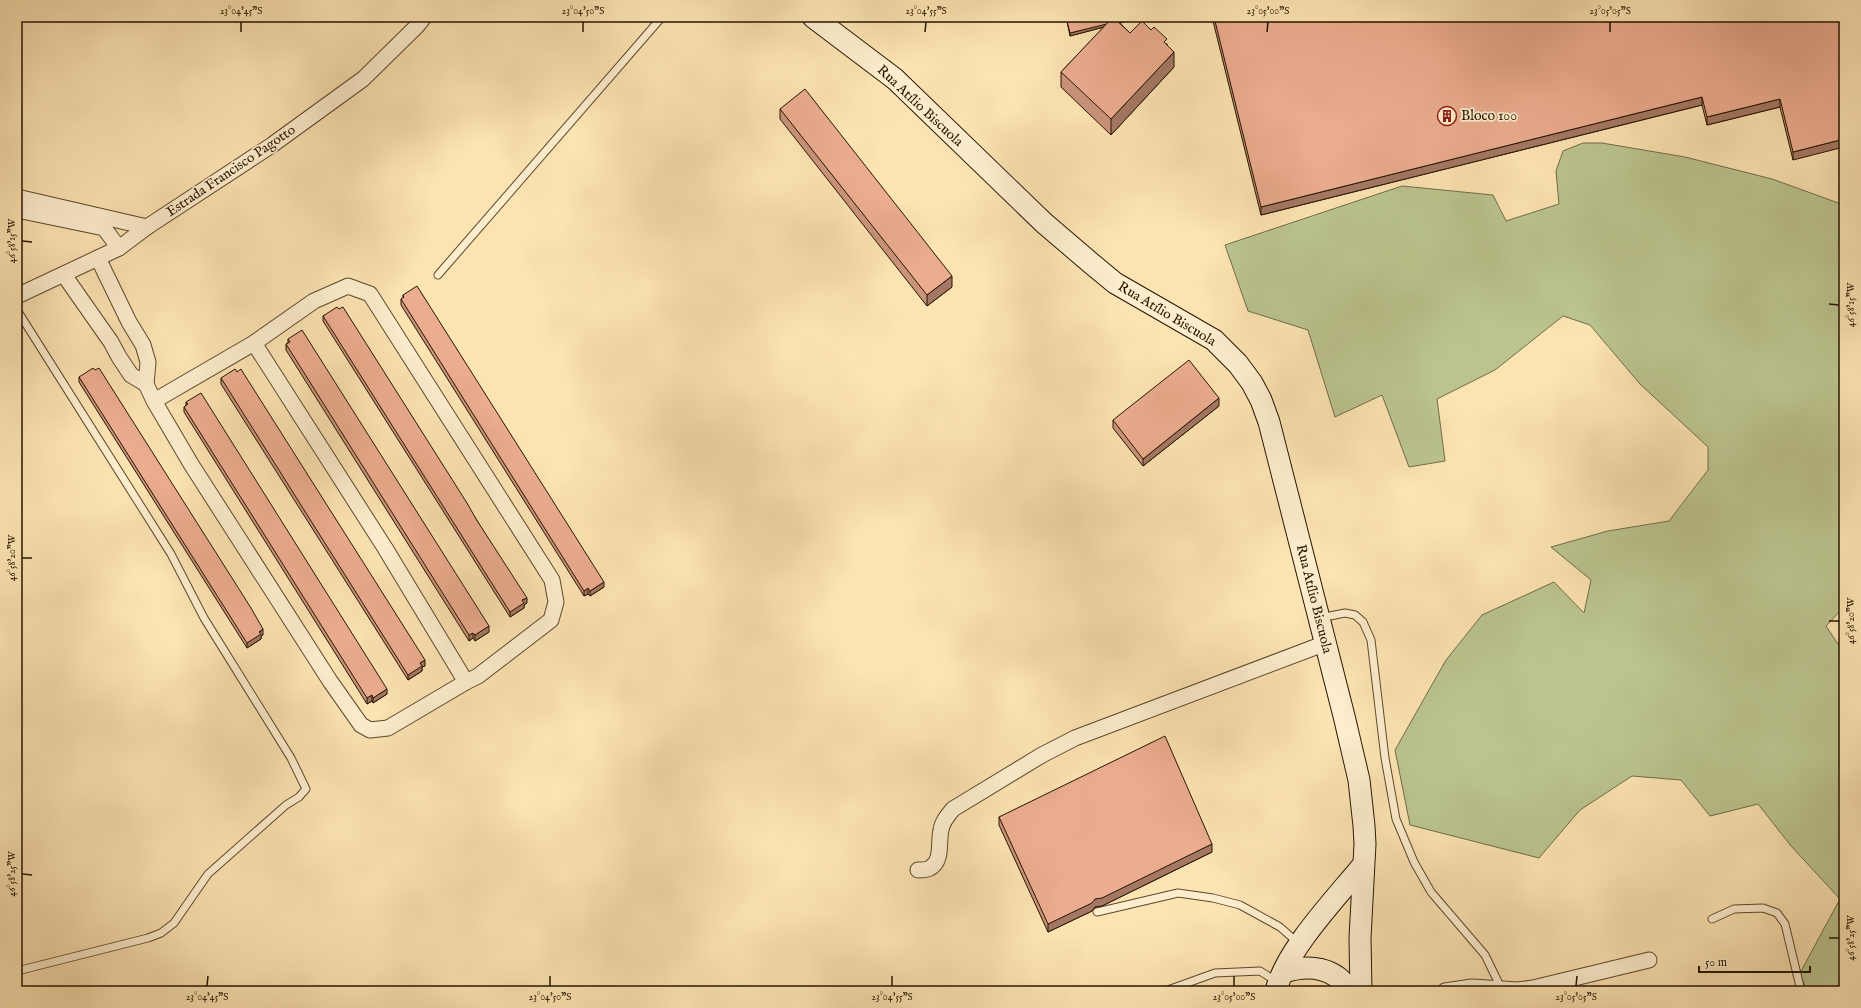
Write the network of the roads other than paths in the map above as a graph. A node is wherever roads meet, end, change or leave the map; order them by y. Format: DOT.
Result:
graph roads {
  1 [pos="424,17"];
  2 [pos="662,17"];
  3 [pos="813,17"];
  4 [pos="17,197"];
  5 [pos="17,210"];
  6 [pos="146,227"];
  7 [pos="120,248"];
  8 [pos="98,258"];
  9 [pos="64,275"];
  10 [pos="438,275"];
  11 [pos="17,296"];
  12 [pos="17,310"];
  13 [pos="254,343"];
  14 [pos="146,384"];
  15 [pos="154,401"];
  16 [pos="1319,618"];
  17 [pos="1326,643"];
  18 [pos="466,682"];
  19 [pos="1363,865"];
  20 [pos="918,870"];
  21 [pos="1097,912"];
  22 [pos="1712,919"];
  23 [pos="1299,944"];
  24 [pos="1649,960"];
  25 [pos="17,971"];
  26 [pos="1279,982"];
  27 [pos="1502,990"];
  28 [pos="1165,991"];
  29 [pos="1350,991"];
  30 [pos="1360,991"];
  31 [pos="1445,991"];
  32 [pos="1801,991"];
  1 -- 6 [label="street, Estrada Francisco Pagotto"];
  2 -- 10 [label="lane"];
  3 -- 16 [label="street, Rua Atílio Biscuola"];
  4 -- 6 [label="street"];
  5 -- 7 [label="street"];
  6 -- 7 [label="street, Estrada Francisco Pagotto"];
  7 -- 8 [label="street, Estrada Francisco Pagotto"];
  8 -- 9 [label="street, Estrada Francisco Pagotto"];
  8 -- 14 [label="street"];
  9 -- 11 [label="street, Estrada Francisco Pagotto"];
  9 -- 14 [label="street"];
  12 -- 25 [label="lane"];
  13 -- 15 [label="street"];
  13 -- 18 [label="street"];
  13 -- 18 [label="street"];
  14 -- 15 [label="street"];
  15 -- 18 [label="street"];
  16 -- 17 [label="street, Rua Atílio Biscuola"];
  16 -- 27 [label="lane"];
  17 -- 19 [label="street, Rua Atílio Biscuola"];
  17 -- 20 [label="street"];
  19 -- 23 [label="street"];
  19 -- 30 [label="street, Rua Atílio Biscuola"];
  21 -- 23 [label="lane"];
  22 -- 32 [label="lane"];
  23 -- 26 [label="street"];
  24 -- 27 [label="street"];
  26 -- 28 [label="lane"];
  26 -- 29 [label="street"];
  27 -- 31 [label="street"];
}
